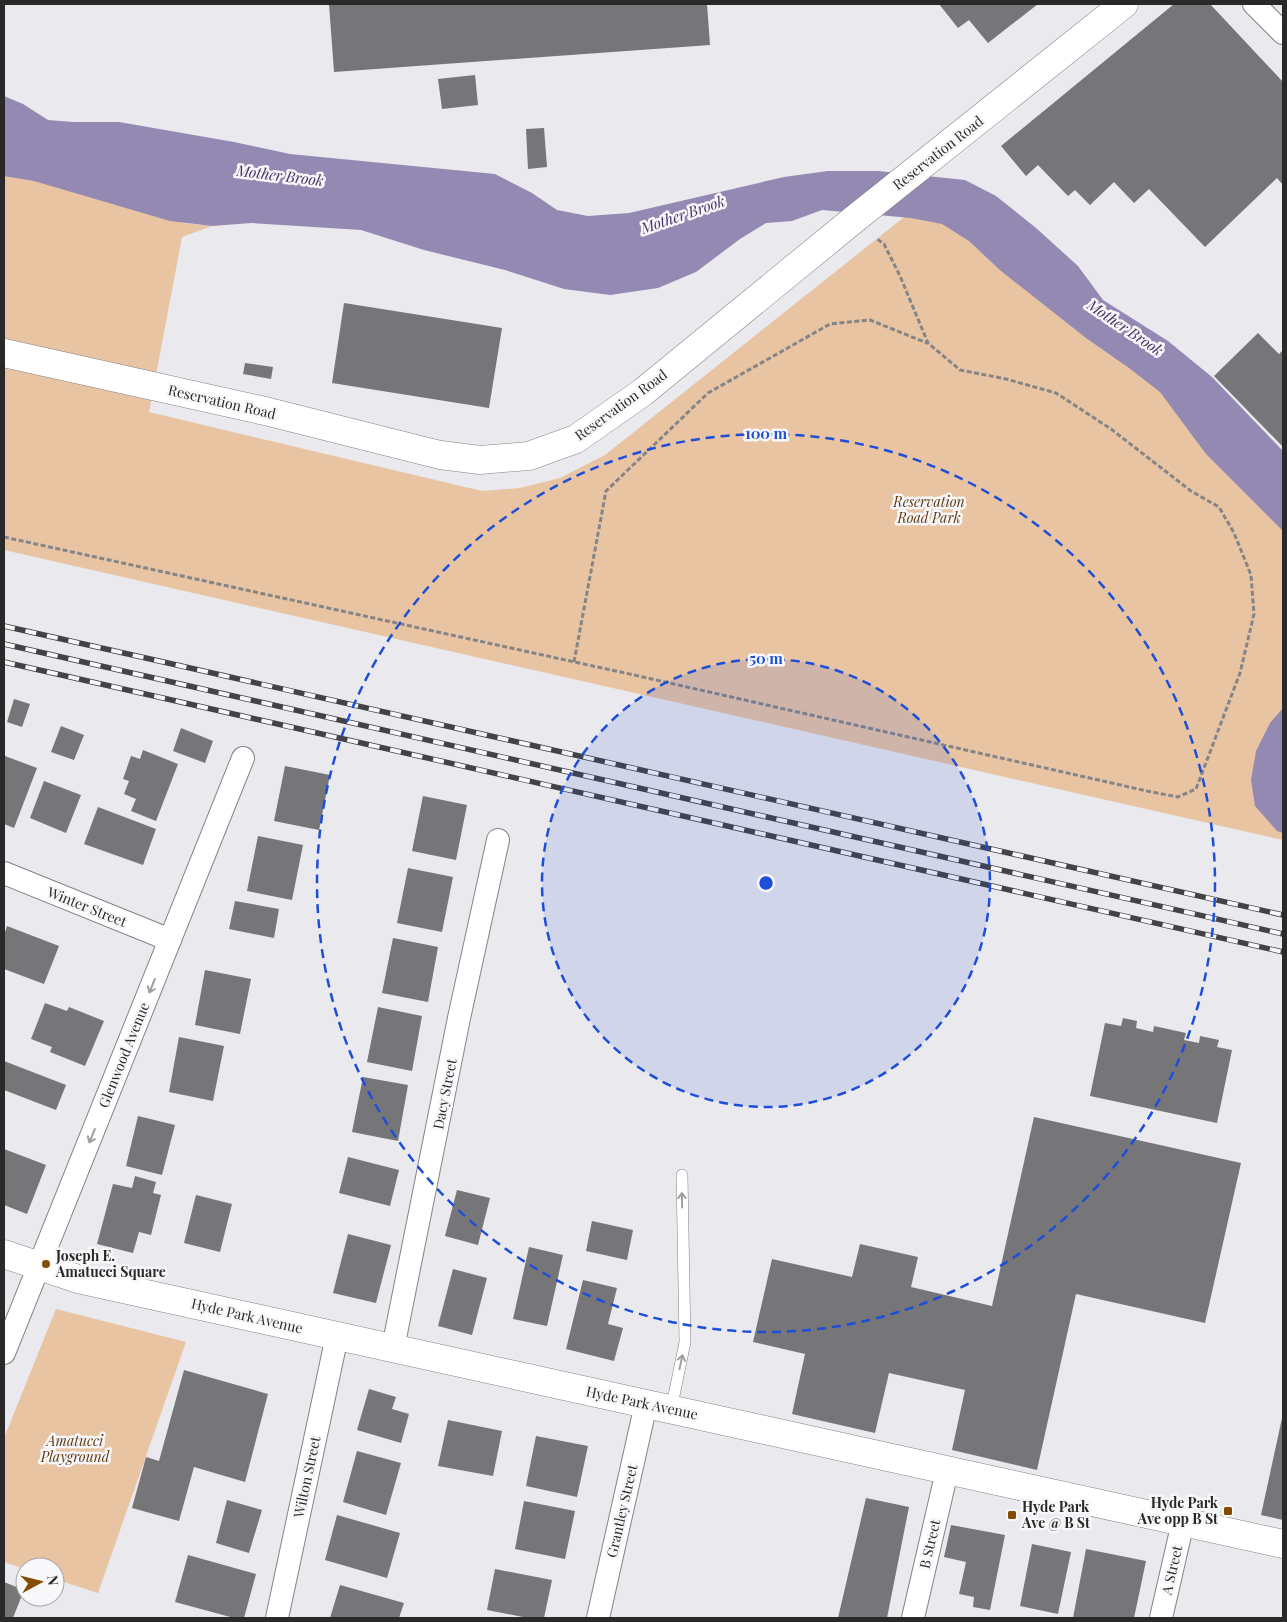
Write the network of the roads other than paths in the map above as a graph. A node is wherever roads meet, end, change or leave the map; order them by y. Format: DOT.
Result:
graph roads {
  1 [pos="1124,4"];
  2 [pos="1254,4"];
  3 [pos="1283,33"];
  4 [pos="4,353"];
  5 [pos="243,758"];
  6 [pos="498,840"];
  7 [pos="4,873"];
  8 [pos="170,940"];
  9 [pos="682,1175"];
  10 [pos="4,1254"];
  11 [pos="40,1266"];
  12 [pos="337,1336"];
  13 [pos="393,1348"];
  14 [pos="4,1353"];
  15 [pos="659,1407"];
  16 [pos="947,1471"];
  17 [pos="1182,1522"];
  18 [pos="1283,1544"];
  19 [pos="277,1618"];
  20 [pos="598,1618"];
  21 [pos="913,1618"];
  22 [pos="1161,1618"];
  1 -- 4 [label="main road, Reservation Road"];
  2 -- 3 [label="street"];
  5 -- 8 [label="street, Glenwood Avenue"];
  6 -- 13 [label="street, Dacy Street"];
  7 -- 8 [label="street, Winter Street"];
  8 -- 11 [label="street, Glenwood Avenue, one-way"];
  15 -- 9 [label="lane, one-way"];
  10 -- 11 [label="main road, Hyde Park Avenue"];
  11 -- 12 [label="main road, Hyde Park Avenue"];
  11 -- 14 [label="street, Glenwood Avenue"];
  12 -- 13 [label="main road, Hyde Park Avenue"];
  12 -- 19 [label="street, Wilton Street"];
  13 -- 15 [label="main road, Hyde Park Avenue"];
  15 -- 16 [label="main road, Hyde Park Avenue"];
  15 -- 20 [label="street, Grantley Street"];
  16 -- 17 [label="main road, Hyde Park Avenue"];
  16 -- 21 [label="street, B Street"];
  17 -- 18 [label="main road, Hyde Park Avenue"];
  17 -- 22 [label="street, A Street"];
}
